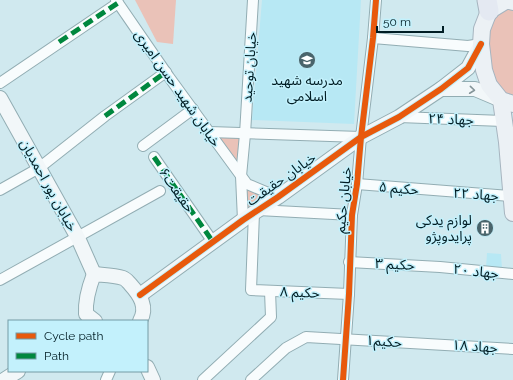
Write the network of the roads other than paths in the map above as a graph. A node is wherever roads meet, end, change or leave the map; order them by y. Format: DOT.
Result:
graph roads {
  1 [pos="253,0"];
  2 [pos="376,0"];
  3 [pos="117,1"];
  4 [pos="513,2"];
  5 [pos="488,5"];
  6 [pos="373,38"];
  7 [pos="481,44"];
  8 [pos="166,72"];
  9 [pos="0,83"];
  10 [pos="441,89"];
  11 [pos="0,99"];
  12 [pos="507,102"];
  13 [pos="192,109"];
  14 [pos="399,117"];
  15 [pos="503,121"];
  16 [pos="209,132"];
  17 [pos="245,134"];
  18 [pos="361,137"];
  19 [pos="143,146"];
  20 [pos="154,157"];
  21 [pos="39,168"];
  22 [pos="241,176"];
  23 [pos="357,184"];
  24 [pos="0,190"];
  25 [pos="160,191"];
  26 [pos="441,192"];
  27 [pos="512,196"];
  28 [pos="278,197"];
  29 [pos="513,213"];
  30 [pos="252,215"];
  31 [pos="352,215"];
  32 [pos="78,238"];
  33 [pos="213,242"];
  34 [pos="349,262"];
  35 [pos="440,267"];
  36 [pos="94,274"];
  37 [pos="513,274"];
  38 [pos="0,280"];
  39 [pos="251,290"];
  40 [pos="270,291"];
  41 [pos="349,294"];
  42 [pos="140,295"];
  43 [pos="94,320"];
  44 [pos="140,320"];
  45 [pos="346,338"];
  46 [pos="437,344"];
  47 [pos="513,349"];
  48 [pos="148,369"];
  49 [pos="16,372"];
  50 [pos="4,380"];
  51 [pos="153,380"];
  52 [pos="202,380"];
  53 [pos="251,380"];
  54 [pos="343,380"];
  1 -- 17 [label="street, خیابان توحید"];
  2 -- 6 [label="street, خیابان حکیم"];
  3 -- 8 [label="street, خیابان شهید حسن امیری"];
  3 -- 9 [label="street"];
  4 -- 5 [label="main road"];
  5 -- 7 [label="main road"];
  6 -- 7 [label="street"];
  6 -- 18 [label="street, خیابان حکیم"];
  7 -- 10 [label="street, خیابان حقیقت"];
  7 -- 12 [label="main road"];
  8 -- 13 [label="street, خیابان شهید حسن امیری"];
  8 -- 21 [label="street"];
  10 -- 12 [label="street, one-way"];
  10 -- 14 [label="street, خیابان حقیقت"];
  11 -- 21 [label="street, خیابان پور احمدیان"];
  12 -- 15 [label="main road"];
  13 -- 16 [label="street, خیابان شهید حسن امیری"];
  13 -- 19 [label="street"];
  14 -- 15 [label="street, جهاد ۲۴"];
  14 -- 18 [label="street, خیابان حقیقت"];
  15 -- 27 [label="main road"];
  16 -- 17 [label="street"];
  16 -- 22 [label="street, خیابان شهید حسن امیری"];
  17 -- 18 [label="street"];
  17 -- 22 [label="street, خیابان توحید"];
  18 -- 23 [label="street, خیابان حکیم"];
  18 -- 28 [label="street, خیابان حقیقت"];
  20 -- 33 [label="street, حقیقت۶"];
  21 -- 24 [label="street"];
  21 -- 32 [label="street, خیابان پور احمدیان"];
  22 -- 28 [label="street, خیابان شهید حسن امیری"];
  22 -- 30 [label="street, خیابان توحید"];
  23 -- 26 [label="street, حکیم ۵"];
  23 -- 31 [label="street, خیابان حکیم"];
  25 -- 32 [label="street"];
  26 -- 27 [label="street, جهاد ۲۲"];
  27 -- 29 [label="main road"];
  28 -- 30 [label="street, خیابان حقیقت"];
  30 -- 31 [label="street"];
  30 -- 33 [label="street, خیابان حقیقت"];
  30 -- 39 [label="street, خیابان توحید"];
  31 -- 34 [label="street, خیابان حکیم"];
  32 -- 36 [label="street, خیابان پور احمدیان"];
  32 -- 38 [label="street"];
  33 -- 42 [label="street, خیابان حقیقت"];
  34 -- 35 [label="street, حکیم ۳"];
  34 -- 41 [label="street, خیابان حکیم"];
  35 -- 37 [label="street, جهاد ۲۰"];
  36 -- 42 [label="street"];
  36 -- 43 [label="street"];
  39 -- 40 [label="street, حکیم ۸"];
  40 -- 41 [label="street, حکیم ۸"];
  40 -- 52 [label="street"];
  41 -- 45 [label="street, خیابان حکیم"];
  42 -- 44 [label="street"];
  45 -- 46 [label="street, حکیم۱"];
  45 -- 53 [label="street, حکیم۱"];
  45 -- 54 [label="street, خیابان حکیم"];
  46 -- 47 [label="street, جهاد ۱۸"];
  48 -- 51 [label="street"];
  49 -- 50 [label="street"];
}
